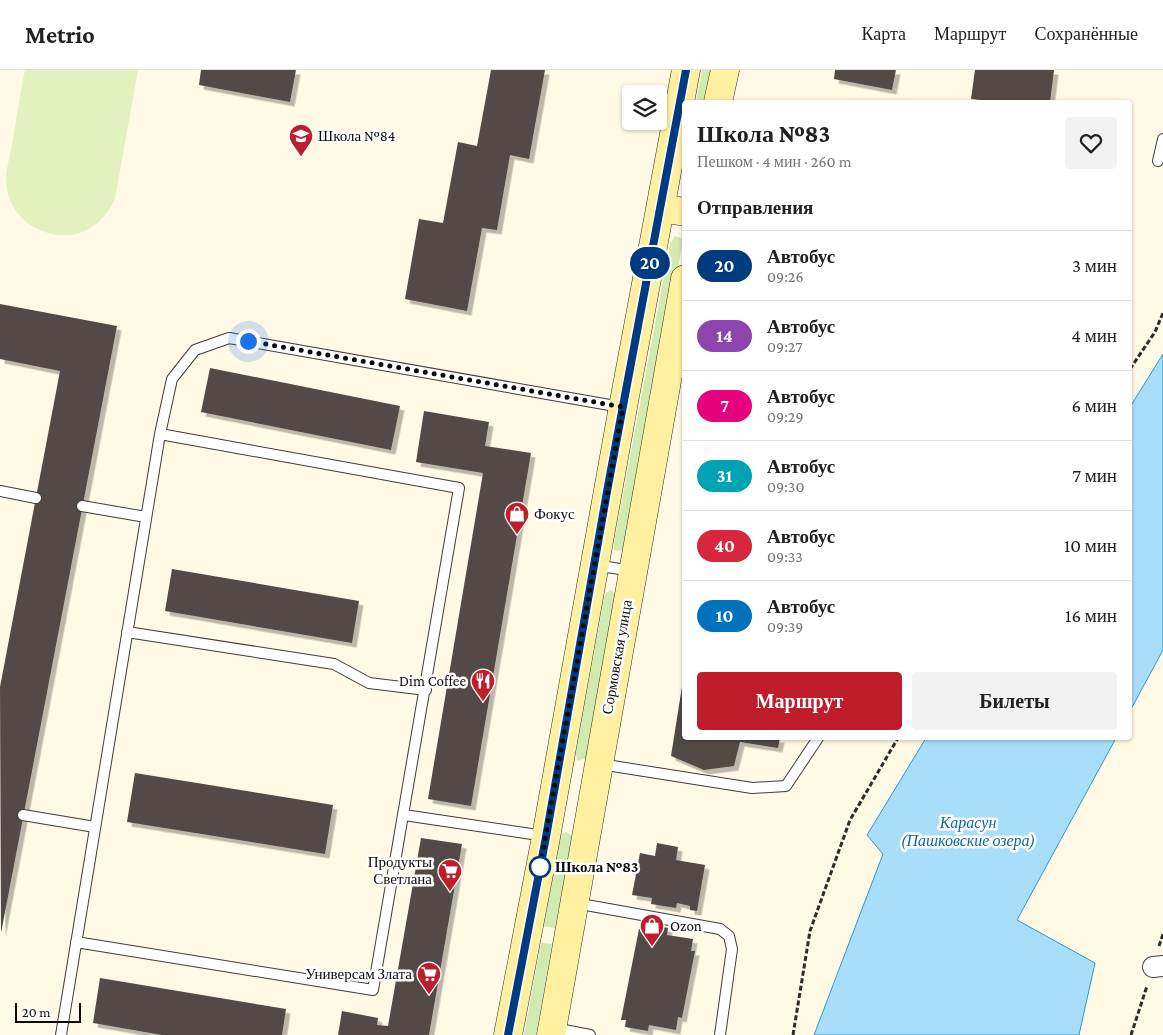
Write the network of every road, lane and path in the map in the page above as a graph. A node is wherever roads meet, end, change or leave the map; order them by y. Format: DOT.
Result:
graph roads {
  1 [pos="686,70"];
  2 [pos="725,70"];
  3 [pos="683,100"];
  4 [pos="718,100"];
  5 [pos="682,113"];
  6 [pos="1163,139"];
  7 [pos="1158,161"];
  8 [pos="673,210"];
  9 [pos="682,296"];
  10 [pos="1163,313"];
  11 [pos="1132,366"];
  12 [pos="623,407"];
  13 [pos="160,434"];
  14 [pos="0,491"];
  15 [pos="36,498"];
  16 [pos="82,506"];
  17 [pos="146,517"];
  18 [pos="594,564"];
  19 [pos="632,571"];
  20 [pos="127,632"];
  21 [pos="426,690"];
  22 [pos="817,740"];
  23 [pos="897,740"];
  24 [pos="598,764"];
  25 [pos="23,815"];
  26 [pos="404,815"];
  27 [pos="95,827"];
  28 [pos="546,837"];
  29 [pos="574,903"];
  30 [pos="76,942"];
  31 [pos="551,1031"];
  32 [pos="61,1035"];
  33 [pos="508,1035"];
  34 [pos="590,1035"];
  35 [pos="720,1035"];
  36 [pos="793,1035"];
  1 -- 3 [label="main road"];
  2 -- 4 [label="main road"];
  5 -- 8 [label="main road"];
  6 -- 7 [label="lane"];
  8 -- 12 [label="main road"];
  9 -- 19 [label="main road, Сормовская улица"];
  10 -- 11 [label="path"];
  12 -- 13 [label="lane"];
  12 -- 18 [label="main road"];
  13 -- 17 [label="lane"];
  13 -- 21 [label="lane"];
  14 -- 15 [label="lane"];
  16 -- 17 [label="lane"];
  17 -- 20 [label="lane"];
  18 -- 19 [label="lane"];
  18 -- 28 [label="main road"];
  19 -- 24 [label="main road, Сормовская улица"];
  20 -- 21 [label="lane"];
  20 -- 27 [label="lane"];
  21 -- 26 [label="lane"];
  22 -- 24 [label="lane"];
  23 -- 36 [label="path"];
  24 -- 29 [label="main road, Сормовская улица"];
  25 -- 27 [label="lane"];
  26 -- 28 [label="lane"];
  26 -- 30 [label="lane"];
  27 -- 30 [label="lane"];
  28 -- 33 [label="main road"];
  29 -- 31 [label="main road, Сормовская улица"];
  29 -- 35 [label="lane"];
  30 -- 32 [label="lane"];
  31 -- 34 [label="lane"];
}
